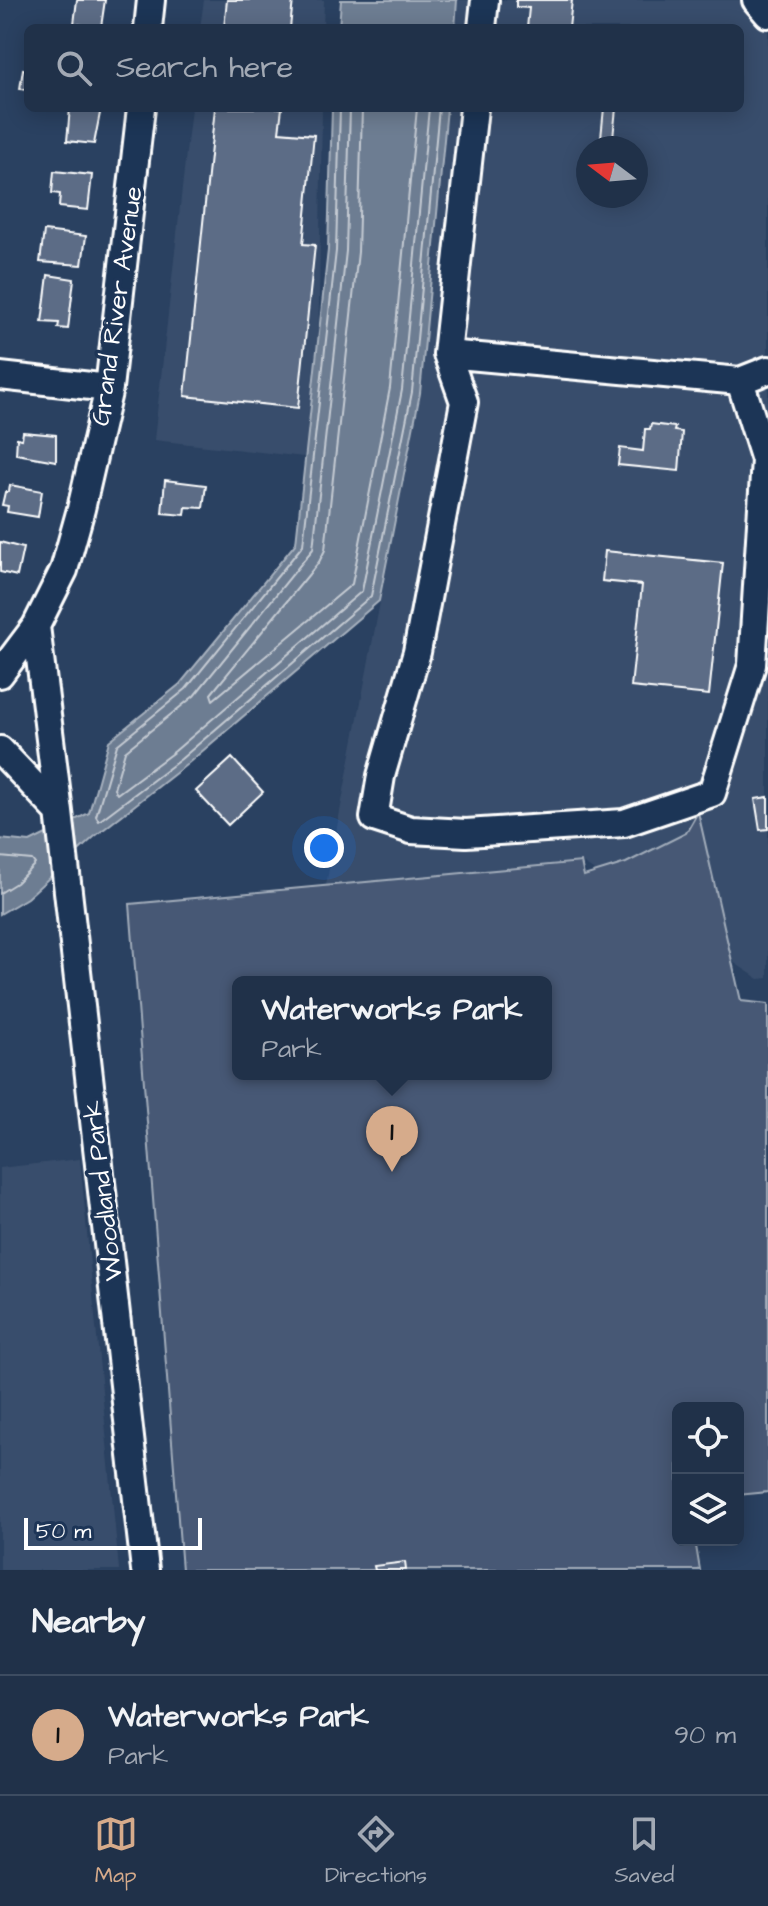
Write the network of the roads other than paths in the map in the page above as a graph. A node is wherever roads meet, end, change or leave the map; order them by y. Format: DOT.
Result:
graph roads {
  1 [pos="151,0"];
  2 [pos="485,0"];
  3 [pos="756,0"];
  4 [pos="768,14"];
  5 [pos="148,24"];
  6 [pos="482,24"];
  7 [pos="141,112"];
  8 [pos="474,112"];
  9 [pos="447,354"];
  10 [pos="768,370"];
  11 [pos="0,376"];
  12 [pos="740,381"];
  13 [pos="109,388"];
  14 [pos="36,626"];
  15 [pos="0,674"];
  16 [pos="0,750"];
  17 [pos="59,812"];
  18 [pos="145,1570"];
  1 -- 5 [label="street"];
  2 -- 6 [label="street"];
  3 -- 4 [label="street"];
  7 -- 13 [label="street, Grand River Avenue"];
  8 -- 9 [label="street"];
  9 -- 12 [label="street"];
  9 -- 12 [label="street"];
  10 -- 12 [label="street"];
  11 -- 13 [label="street"];
  13 -- 14 [label="street, Grand River Avenue"];
  14 -- 15 [label="street, Grand River Avenue"];
  14 -- 17 [label="street, Woodland Park"];
  16 -- 17 [label="street"];
  17 -- 18 [label="street, Woodland Park"];
}
